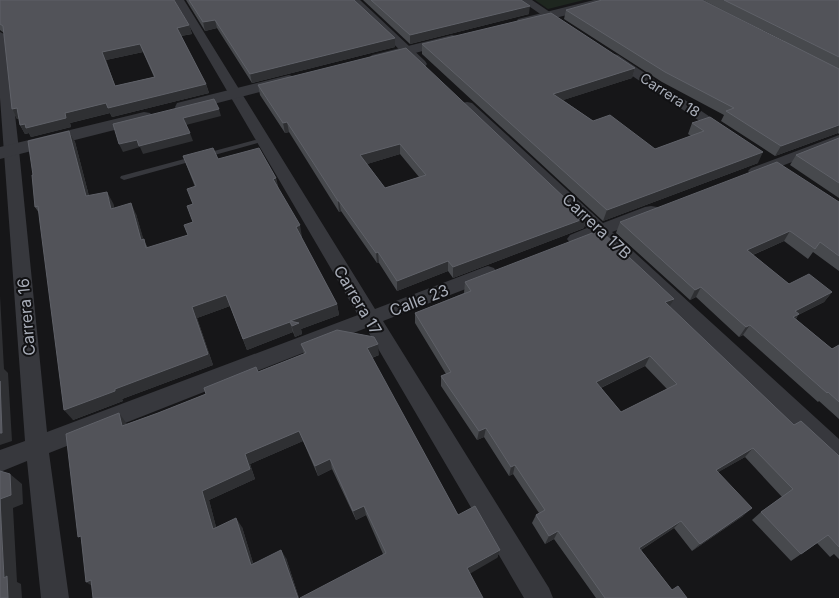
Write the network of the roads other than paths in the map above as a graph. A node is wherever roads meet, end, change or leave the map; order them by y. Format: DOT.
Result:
graph roads {
  1 [pos="179,0"];
  2 [pos="354,0"];
  3 [pos="525,0"];
  4 [pos="610,0"];
  5 [pos="549,16"];
  6 [pos="511,25"];
  7 [pos="0,35"];
  8 [pos="464,36"];
  9 [pos="581,37"];
  10 [pos="406,50"];
  11 [pos="605,53"];
  12 [pos="359,62"];
  13 [pos="301,77"];
  14 [pos="435,77"];
  15 [pos="234,94"];
  16 [pos="457,97"];
  17 [pos="734,138"];
  18 [pos="839,139"];
  19 [pos="263,140"];
  20 [pos="6,152"];
  21 [pos="758,154"];
  22 [pos="774,165"];
  23 [pos="790,175"];
  24 [pos="124,178"];
  25 [pos="738,178"];
  26 [pos="665,206"];
  27 [pos="601,229"];
  28 [pos="555,247"];
  29 [pos="508,265"];
  30 [pos="369,319"];
  31 [pos="37,446"];
  32 [pos="839,454"];
  33 [pos="0,461"];
  34 [pos="55,598"];
  35 [pos="539,598"];
  1 -- 15 [label="street, Carrera 17"];
  2 -- 10 [label="street"];
  3 -- 5 [label="street"];
  4 -- 5 [label="street"];
  5 -- 6 [label="street"];
  5 -- 9 [label="street"];
  7 -- 20 [label="street, Carrera 16"];
  8 -- 10 [label="street"];
  10 -- 12 [label="street"];
  10 -- 14 [label="street"];
  11 -- 17 [label="street, Carrera 18"];
  13 -- 15 [label="street"];
  15 -- 19 [label="street, Carrera 17"];
  15 -- 20 [label="street"];
  16 -- 27 [label="street, Carrera 17B"];
  18 -- 22 [label="street"];
  19 -- 24 [label="lane"];
  19 -- 30 [label="street, Carrera 17"];
  20 -- 31 [label="street, Carrera 16"];
  21 -- 22 [label="street"];
  22 -- 23 [label="street"];
  22 -- 25 [label="street"];
  26 -- 27 [label="street"];
  27 -- 28 [label="street"];
  27 -- 32 [label="street, Carrera 17B"];
  29 -- 30 [label="street, Calle 23"];
  30 -- 31 [label="street, Calle 23"];
  30 -- 35 [label="street, Carrera 17"];
  31 -- 33 [label="street, Calle 23"];
  31 -- 34 [label="street, Carrera 16"];
}
